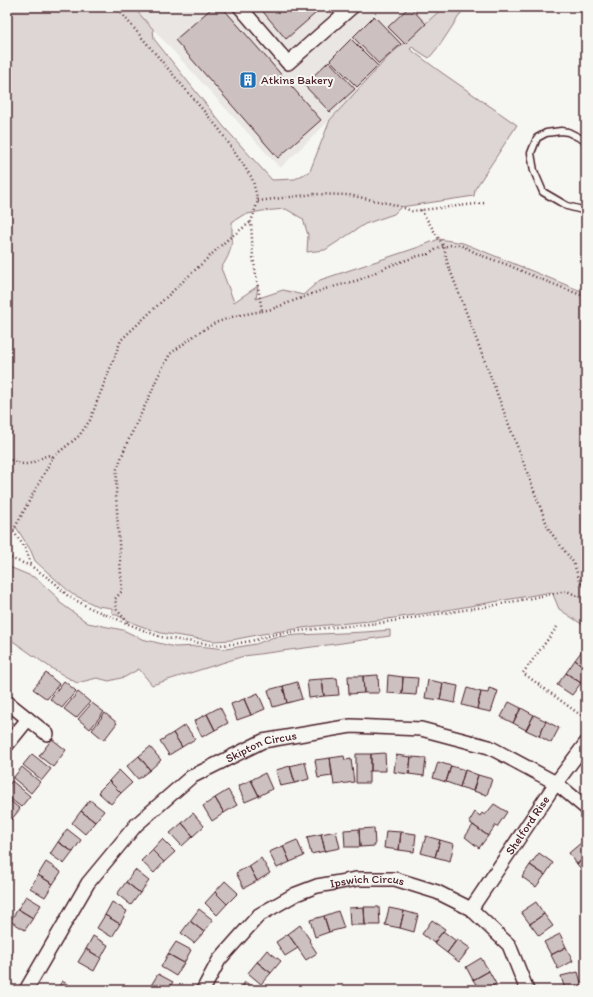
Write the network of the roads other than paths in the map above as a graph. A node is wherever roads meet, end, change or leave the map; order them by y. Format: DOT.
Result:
graph roads {
  1 [pos="240,7"];
  2 [pos="352,7"];
  3 [pos="586,141"];
  4 [pos="586,211"];
  5 [pos="7,702"];
  6 [pos="28,719"];
  7 [pos="47,734"];
  8 [pos="586,743"];
  9 [pos="7,745"];
  10 [pos="556,783"];
  11 [pos="586,808"];
  12 [pos="471,908"];
  13 [pos="26,990"];
  14 [pos="202,990"];
  15 [pos="527,990"];
  1 -- 2 [label="street"];
  3 -- 4 [label="lane"];
  5 -- 6 [label="street"];
  6 -- 7 [label="street"];
  6 -- 9 [label="street"];
  8 -- 10 [label="street, Shelford Rise"];
  10 -- 11 [label="street, Skipton Circus"];
  10 -- 12 [label="street, Shelford Rise"];
  10 -- 13 [label="street, Skipton Circus"];
  12 -- 14 [label="street, Ipswich Circus"];
  12 -- 15 [label="street, Ipswich Circus"];
}
